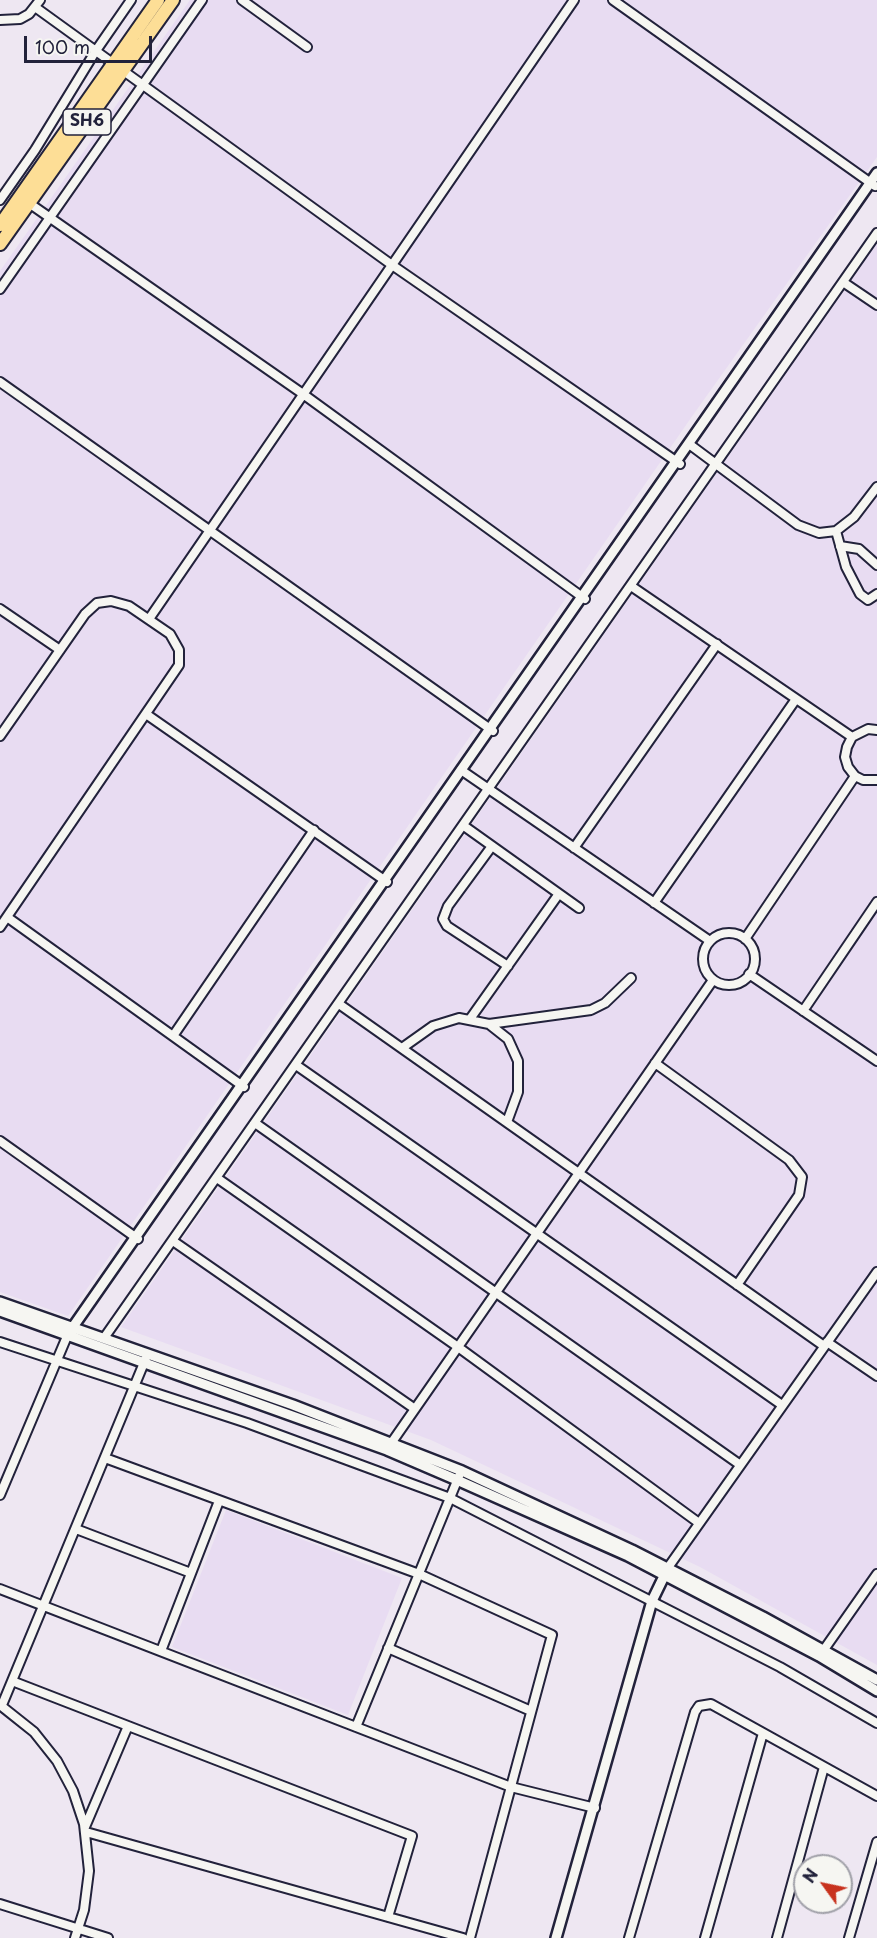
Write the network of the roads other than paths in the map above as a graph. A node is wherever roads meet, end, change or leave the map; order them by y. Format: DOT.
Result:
graph roads {
  1 [pos="131,0"];
  2 [pos="158,0"];
  3 [pos="173,0"];
  4 [pos="202,0"];
  5 [pos="242,0"];
  6 [pos="574,0"];
  7 [pos="613,0"];
  8 [pos="37,3"];
  9 [pos="0,20"];
  10 [pos="307,47"];
  11 [pos="95,52"];
  12 [pos="118,69"];
  13 [pos="141,86"];
  14 [pos="877,173"];
  15 [pos="874,184"];
  16 [pos="0,200"];
  17 [pos="24,200"];
  18 [pos="48,217"];
  19 [pos="0,225"];
  20 [pos="877,233"];
  21 [pos="0,244"];
  22 [pos="392,265"];
  23 [pos="843,282"];
  24 [pos="0,289"];
  25 [pos="877,306"];
  26 [pos="0,382"];
  27 [pos="303,394"];
  28 [pos="690,445"];
  29 [pos="678,463"];
  30 [pos="717,463"];
  31 [pos="877,487"];
  32 [pos="209,531"];
  33 [pos="836,531"];
  34 [pos="840,546"];
  35 [pos="874,556"];
  36 [pos="877,565"];
  37 [pos="631,586"];
  38 [pos="877,594"];
  39 [pos="584,598"];
  40 [pos="0,609"];
  41 [pos="149,619"];
  42 [pos="717,644"];
  43 [pos="60,651"];
  44 [pos="796,699"];
  45 [pos="146,714"];
  46 [pos="491,730"];
  47 [pos="877,730"];
  48 [pos="0,736"];
  49 [pos="852,737"];
  50 [pos="462,771"];
  51 [pos="855,776"];
  52 [pos="877,780"];
  53 [pos="489,790"];
  54 [pos="464,826"];
  55 [pos="314,830"];
  56 [pos="492,846"];
  57 [pos="574,848"];
  58 [pos="386,880"];
  59 [pos="558,895"];
  60 [pos="877,902"];
  61 [pos="654,903"];
  62 [pos="579,908"];
  63 [pos="7,917"];
  64 [pos="0,927"];
  65 [pos="744,939"];
  66 [pos="710,941"];
  67 [pos="508,966"];
  68 [pos="749,974"];
  69 [pos="631,978"];
  70 [pos="713,980"];
  71 [pos="339,1004"];
  72 [pos="803,1011"];
  73 [pos="470,1019"];
  74 [pos="489,1024"];
  75 [pos="173,1036"];
  76 [pos="402,1048"];
  77 [pos="877,1061"];
  78 [pos="655,1063"];
  79 [pos="296,1065"];
  80 [pos="242,1085"];
  81 [pos="507,1122"];
  82 [pos="255,1123"];
  83 [pos="0,1141"];
  84 [pos="579,1172"];
  85 [pos="217,1178"];
  86 [pos="536,1234"];
  87 [pos="136,1238"];
  88 [pos="173,1241"];
  89 [pos="877,1272"];
  90 [pos="737,1285"];
  91 [pos="496,1293"];
  92 [pos="0,1302"];
  93 [pos="0,1311"];
  94 [pos="71,1333"];
  95 [pos="104,1338"];
  96 [pos="0,1342"];
  97 [pos="826,1344"];
  98 [pos="458,1347"];
  99 [pos="147,1353"];
  100 [pos="56,1361"];
  101 [pos="144,1364"];
  102 [pos="877,1376"];
  103 [pos="135,1386"];
  104 [pos="782,1405"];
  105 [pos="415,1409"];
  106 [pos="392,1442"];
  107 [pos="105,1458"];
  108 [pos="739,1464"];
  109 [pos="462,1471"];
  110 [pos="3,1479"];
  111 [pos="457,1480"];
  112 [pos="0,1495"];
  113 [pos="450,1498"];
  114 [pos="219,1501"];
  115 [pos="699,1523"];
  116 [pos="76,1529"];
  117 [pos="191,1572"];
  118 [pos="666,1572"];
  119 [pos="419,1574"];
  120 [pos="877,1574"];
  121 [pos="0,1589"];
  122 [pos="652,1601"];
  123 [pos="44,1606"];
  124 [pos="388,1648"];
  125 [pos="161,1651"];
  126 [pos="824,1651"];
  127 [pos="877,1680"];
  128 [pos="12,1681"];
  129 [pos="877,1691"];
  130 [pos="1,1705"];
  131 [pos="531,1711"];
  132 [pos="877,1723"];
  133 [pos="128,1726"];
  134 [pos="356,1727"];
  135 [pos="763,1733"];
  136 [pos="824,1767"];
  137 [pos="511,1787"];
  138 [pos="877,1796"];
  139 [pos="595,1808"];
  140 [pos="85,1830"];
  141 [pos="877,1842"];
  142 [pos="0,1904"];
  143 [pos="388,1917"];
  144 [pos="77,1934"];
  145 [pos="108,1938"];
  146 [pos="463,1938"];
  147 [pos="470,1938"];
  148 [pos="556,1938"];
  149 [pos="629,1938"];
  150 [pos="705,1938"];
  151 [pos="777,1938"];
  152 [pos="849,1938"];
  1 -- 11 [label="street"];
  2 -- 12 [label="main road, SH6"];
  3 -- 12 [label="main road, SH6"];
  4 -- 13 [label="street"];
  5 -- 10 [label="street"];
  6 -- 22 [label="street"];
  7 -- 15 [label="street"];
  8 -- 9 [label="street"];
  8 -- 11 [label="street"];
  11 -- 12 [label="street"];
  11 -- 16 [label="street"];
  12 -- 13 [label="street"];
  12 -- 17 [label="main road, SH6"];
  13 -- 18 [label="street"];
  13 -- 22 [label="street"];
  14 -- 15 [label="street"];
  15 -- 28 [label="street"];
  17 -- 18 [label="street"];
  17 -- 19 [label="main road, SH6"];
  17 -- 21 [label="main road, SH6"];
  18 -- 24 [label="street"];
  18 -- 27 [label="street"];
  20 -- 23 [label="street"];
  22 -- 27 [label="street"];
  22 -- 29 [label="street"];
  23 -- 25 [label="street"];
  23 -- 30 [label="street"];
  26 -- 32 [label="street"];
  27 -- 32 [label="street"];
  27 -- 39 [label="street"];
  28 -- 29 [label="street"];
  28 -- 30 [label="street"];
  29 -- 39 [label="street"];
  30 -- 33 [label="street"];
  30 -- 37 [label="street"];
  31 -- 33 [label="street"];
  32 -- 41 [label="street"];
  32 -- 46 [label="street"];
  33 -- 34 [label="street"];
  34 -- 35 [label="street"];
  34 -- 38 [label="street"];
  35 -- 36 [label="street"];
  37 -- 42 [label="street"];
  37 -- 53 [label="street"];
  39 -- 46 [label="street"];
  40 -- 43 [label="street"];
  41 -- 43 [label="street"];
  41 -- 45 [label="street"];
  42 -- 44 [label="street"];
  42 -- 57 [label="street"];
  43 -- 48 [label="street"];
  44 -- 49 [label="street"];
  44 -- 61 [label="street"];
  45 -- 55 [label="street"];
  45 -- 63 [label="street"];
  46 -- 50 [label="street"];
  47 -- 49 [label="street"];
  49 -- 51 [label="street"];
  50 -- 53 [label="street"];
  50 -- 58 [label="street"];
  51 -- 52 [label="street"];
  51 -- 65 [label="street"];
  53 -- 54 [label="street"];
  53 -- 57 [label="street"];
  54 -- 56 [label="street"];
  54 -- 71 [label="street"];
  55 -- 58 [label="street"];
  55 -- 75 [label="street"];
  56 -- 59 [label="street"];
  56 -- 67 [label="street"];
  57 -- 61 [label="street"];
  58 -- 80 [label="street"];
  59 -- 62 [label="street"];
  59 -- 67 [label="street"];
  60 -- 72 [label="street"];
  61 -- 66 [label="street"];
  63 -- 64 [label="street"];
  63 -- 75 [label="street"];
  65 -- 66 [label="street"];
  65 -- 68 [label="street"];
  66 -- 70 [label="street"];
  67 -- 73 [label="street"];
  68 -- 70 [label="street"];
  68 -- 72 [label="street"];
  69 -- 74 [label="street"];
  70 -- 78 [label="street"];
  71 -- 76 [label="street"];
  71 -- 79 [label="street"];
  72 -- 77 [label="street"];
  73 -- 74 [label="street"];
  73 -- 76 [label="street"];
  74 -- 81 [label="street"];
  75 -- 80 [label="street"];
  76 -- 81 [label="street"];
  78 -- 84 [label="street"];
  78 -- 90 [label="street"];
  79 -- 82 [label="street"];
  79 -- 86 [label="street"];
  80 -- 87 [label="street"];
  81 -- 84 [label="street"];
  82 -- 85 [label="street"];
  82 -- 91 [label="street"];
  83 -- 87 [label="street"];
  84 -- 86 [label="street"];
  84 -- 90 [label="street"];
  85 -- 88 [label="street"];
  85 -- 98 [label="street"];
  86 -- 91 [label="street"];
  86 -- 104 [label="street"];
  87 -- 94 [label="street"];
  88 -- 95 [label="street"];
  88 -- 105 [label="street"];
  89 -- 97 [label="street"];
  90 -- 97 [label="street"];
  91 -- 98 [label="street"];
  91 -- 108 [label="street"];
  92 -- 94 [label="street"];
  93 -- 94 [label="street"];
  94 -- 95 [label="street"];
  94 -- 100 [label="street"];
  94 -- 101 [label="street"];
  95 -- 99 [label="street"];
  96 -- 100 [label="street"];
  97 -- 102 [label="street"];
  97 -- 104 [label="street"];
  98 -- 105 [label="street"];
  98 -- 115 [label="street"];
  99 -- 101 [label="street"];
  99 -- 106 [label="street"];
  100 -- 103 [label="street"];
  100 -- 110 [label="street"];
  101 -- 103 [label="street"];
  101 -- 111 [label="street"];
  103 -- 107 [label="street"];
  103 -- 113 [label="street"];
  104 -- 108 [label="street"];
  105 -- 106 [label="street"];
  106 -- 109 [label="street"];
  107 -- 114 [label="street"];
  107 -- 116 [label="street"];
  108 -- 115 [label="street"];
  109 -- 111 [label="street"];
  109 -- 118 [label="street"];
  110 -- 112 [label="street"];
  111 -- 113 [label="street"];
  111 -- 118 [label="street"];
  113 -- 119 [label="street"];
  113 -- 122 [label="street"];
  114 -- 117 [label="street"];
  114 -- 119 [label="street"];
  115 -- 118 [label="street"];
  116 -- 117 [label="street"];
  116 -- 123 [label="street"];
  117 -- 125 [label="street"];
  118 -- 122 [label="street"];
  118 -- 126 [label="street"];
  118 -- 129 [label="street"];
  119 -- 124 [label="street"];
  119 -- 131 [label="street"];
  120 -- 126 [label="street"];
  121 -- 123 [label="street"];
  122 -- 132 [label="street"];
  122 -- 139 [label="street"];
  123 -- 125 [label="street"];
  123 -- 128 [label="street"];
  124 -- 131 [label="street"];
  124 -- 134 [label="street"];
  125 -- 134 [label="street"];
  126 -- 127 [label="street"];
  128 -- 130 [label="street"];
  128 -- 133 [label="street"];
  130 -- 140 [label="street"];
  131 -- 137 [label="street"];
  133 -- 140 [label="street"];
  133 -- 143 [label="street"];
  134 -- 137 [label="street"];
  135 -- 136 [label="street"];
  135 -- 149 [label="street"];
  135 -- 150 [label="street"];
  136 -- 138 [label="street"];
  136 -- 151 [label="street"];
  137 -- 139 [label="street"];
  137 -- 147 [label="street"];
  139 -- 148 [label="street"];
  140 -- 143 [label="street"];
  140 -- 144 [label="street"];
  141 -- 152 [label="street"];
  142 -- 144 [label="street"];
  143 -- 146 [label="street"];
  144 -- 145 [label="street"];
}
